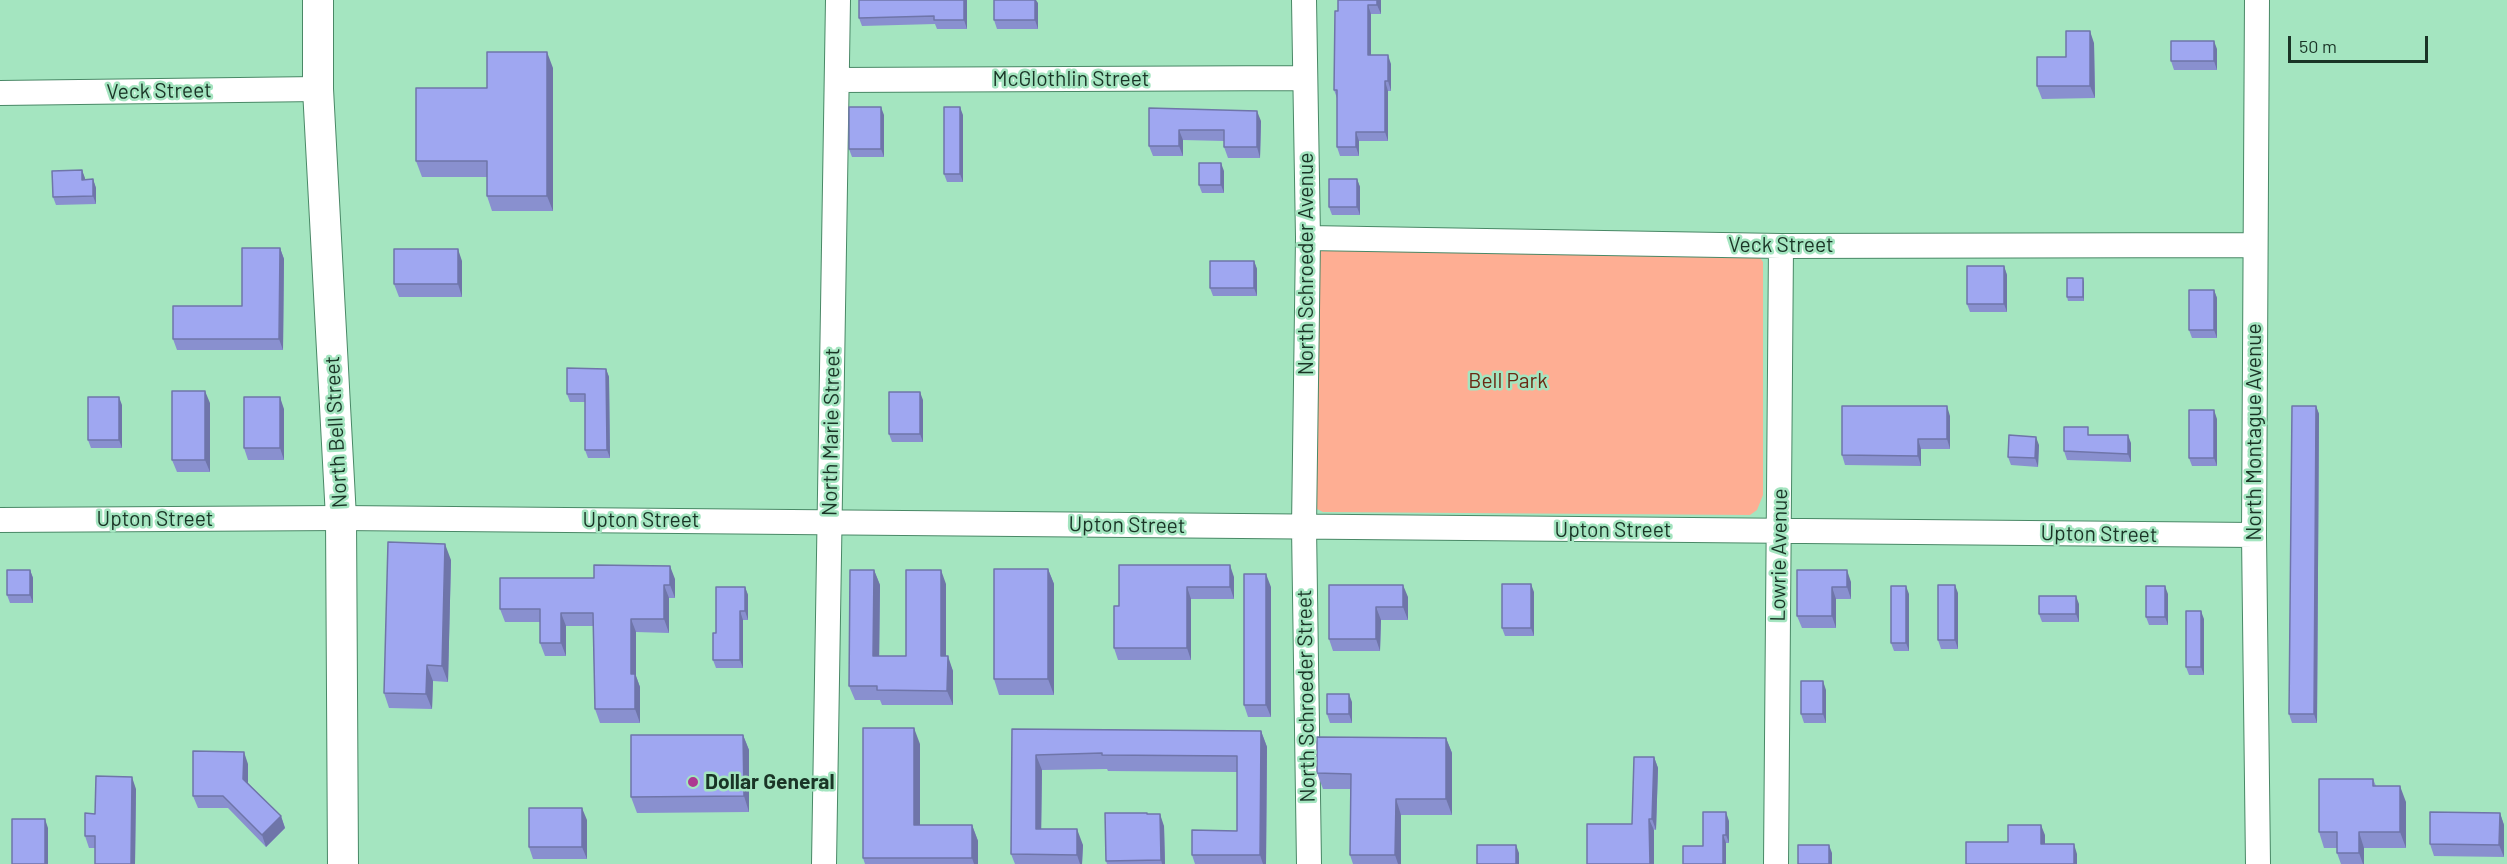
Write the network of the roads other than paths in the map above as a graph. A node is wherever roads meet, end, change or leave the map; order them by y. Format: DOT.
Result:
graph roads {
  1 [pos="318,0"];
  2 [pos="838,0"];
  3 [pos="1304,0"];
  4 [pos="2257,0"];
  5 [pos="1304,78"];
  6 [pos="837,80"];
  7 [pos="318,89"];
  8 [pos="0,93"];
  9 [pos="1308,238"];
  10 [pos="2255,245"];
  11 [pos="1781,246"];
  12 [pos="341,518"];
  13 [pos="0,520"];
  14 [pos="830,521"];
  15 [pos="1304,527"];
  16 [pos="1780,531"];
  17 [pos="2254,536"];
  18 [pos="343,864"];
  19 [pos="824,864"];
  20 [pos="1309,864"];
  21 [pos="1776,864"];
  22 [pos="2258,864"];
  1 -- 7 [label="main road, North Bell Street"];
  2 -- 6 [label="street, North Marie Street"];
  3 -- 5 [label="street, North Schroeder Avenue"];
  4 -- 10 [label="street, North Montague Avenue"];
  5 -- 6 [label="street, McGlothlin Street"];
  5 -- 9 [label="street, North Schroeder Avenue"];
  6 -- 14 [label="street, North Marie Street"];
  7 -- 8 [label="street, Veck Street"];
  7 -- 12 [label="main road, North Bell Street"];
  9 -- 11 [label="street, Veck Street"];
  9 -- 15 [label="street, North Schroeder Avenue"];
  10 -- 11 [label="street, Veck Street"];
  10 -- 17 [label="street, North Montague Avenue"];
  11 -- 16 [label="street, Lowrie Avenue"];
  12 -- 13 [label="street, Upton Street"];
  12 -- 14 [label="street, Upton Street"];
  12 -- 18 [label="main road, North Bell Street"];
  14 -- 15 [label="street, Upton Street"];
  14 -- 19 [label="street, North Marie Street"];
  15 -- 16 [label="street, Upton Street"];
  15 -- 20 [label="street, North Schroeder Street"];
  16 -- 17 [label="street, Upton Street"];
  16 -- 21 [label="street, Lowrie Avenue"];
  17 -- 22 [label="street, North Montague Avenue"];
}
